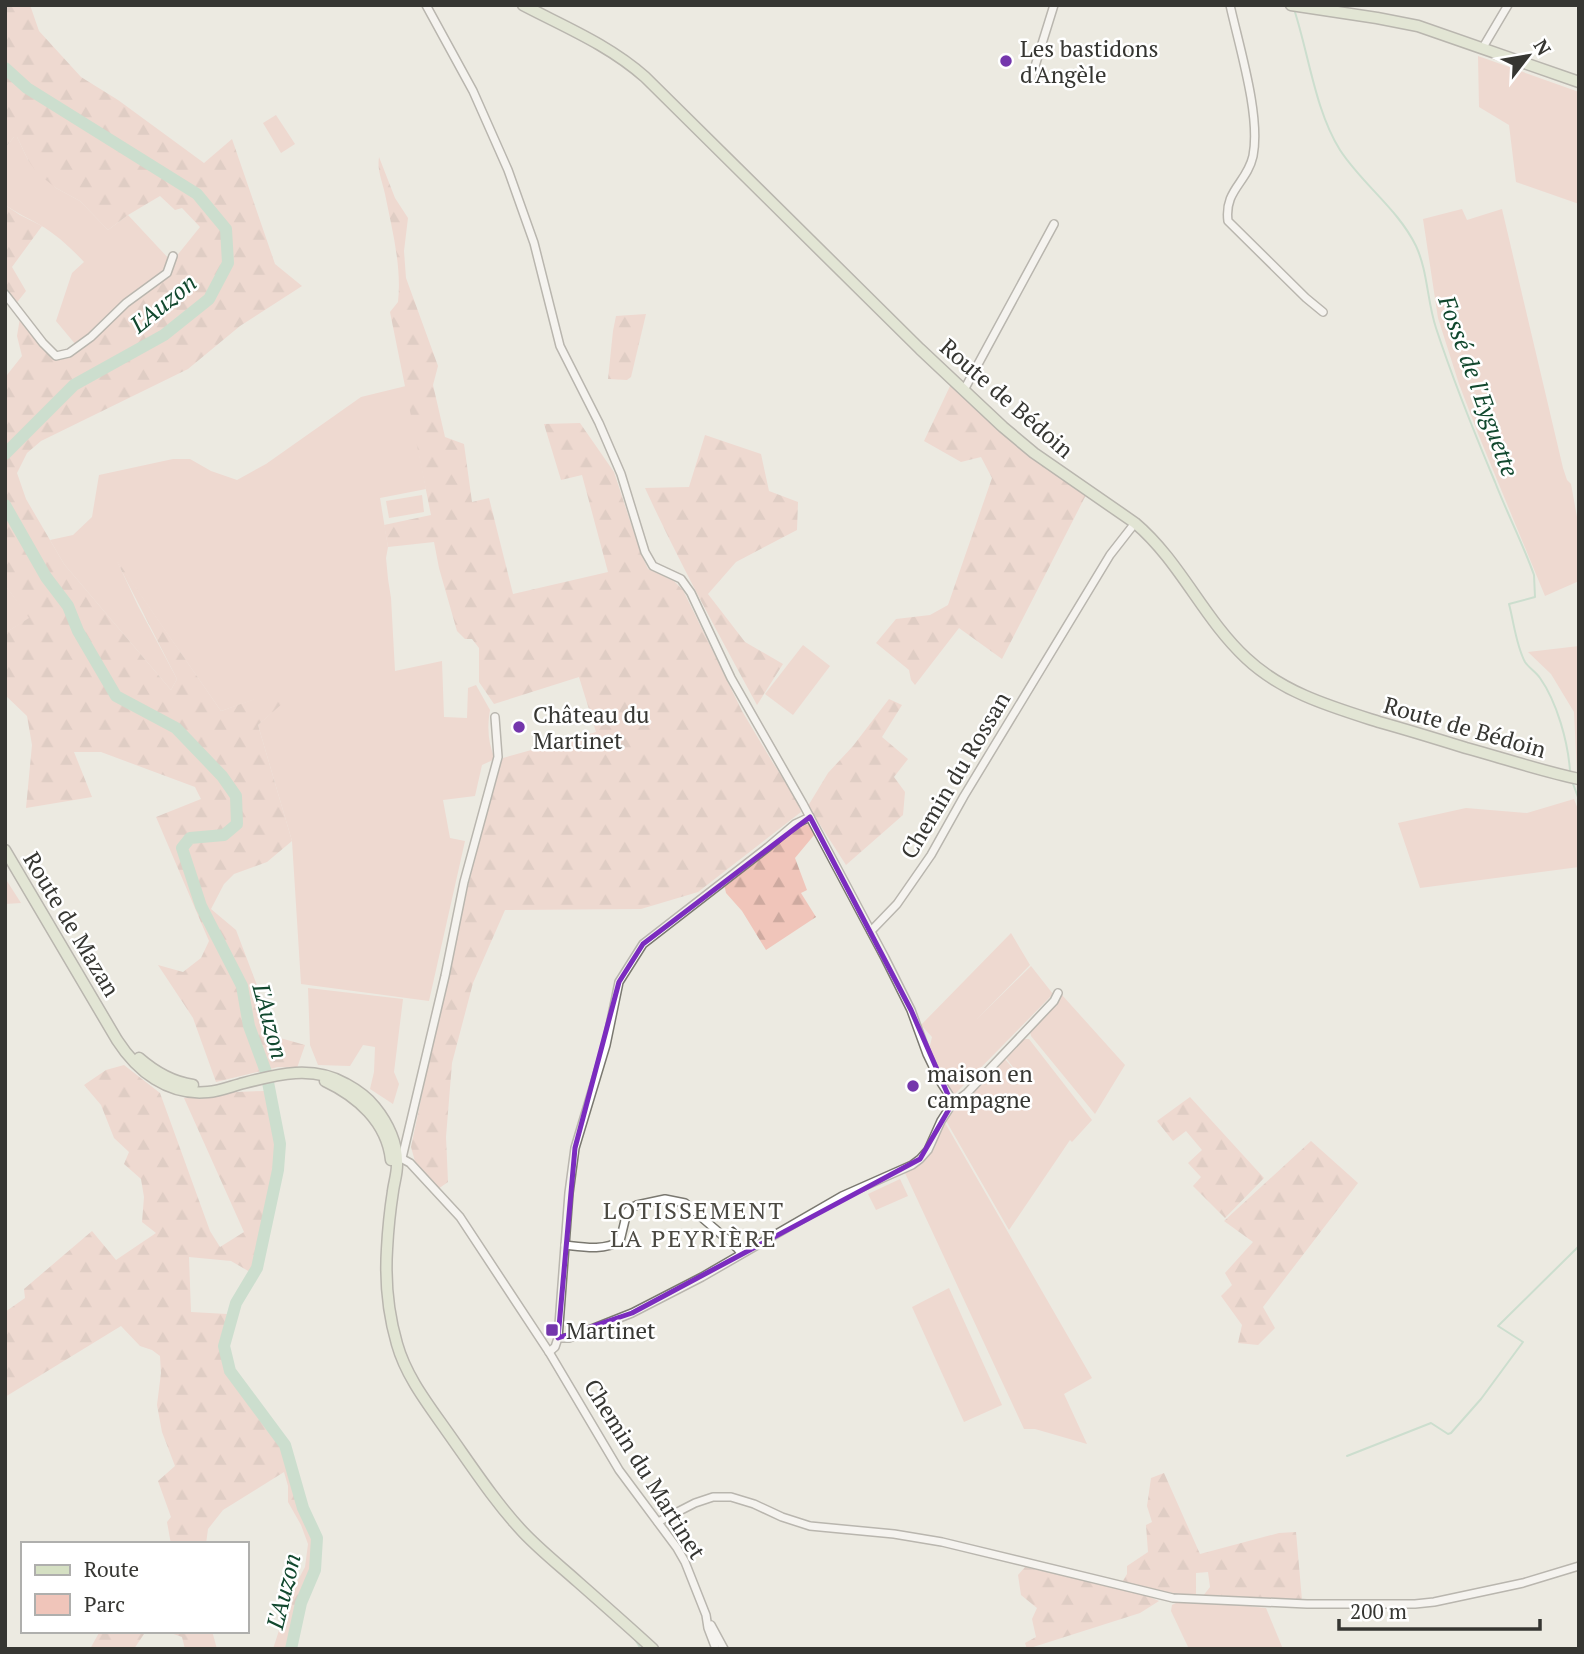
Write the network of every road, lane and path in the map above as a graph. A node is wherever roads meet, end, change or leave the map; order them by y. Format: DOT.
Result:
graph roads {
  1 [pos="426,5"];
  2 [pos="523,5"];
  3 [pos="1054,5"];
  4 [pos="1230,5"];
  5 [pos="1291,5"];
  6 [pos="1508,5"];
  7 [pos="1482,49"];
  8 [pos="1031,79"];
  9 [pos="1579,82"];
  10 [pos="1054,224"];
  11 [pos="173,256"];
  12 [pos="5,294"];
  13 [pos="1323,312"];
  14 [pos="964,390"];
  15 [pos="1135,523"];
  16 [pos="495,718"];
  17 [pos="1579,779"];
  18 [pos="810,817"];
  19 [pos="5,850"];
  20 [pos="871,931"];
  21 [pos="1058,993"];
  22 [pos="291,1073"];
  23 [pos="952,1104"];
  24 [pos="397,1159"];
  25 [pos="565,1245"];
  26 [pos="741,1253"];
  27 [pos="558,1338"];
  28 [pos="549,1352"];
  29 [pos="659,1522"];
  30 [pos="1579,1566"];
  31 [pos="706,1615"];
  32 [pos="653,1649"];
  33 [pos="716,1649"];
  34 [pos="724,1649"];
  1 -- 18 [label="street"];
  2 -- 14 [label="main road, Route de Bédoin"];
  3 -- 8 [label="street"];
  4 -- 13 [label="street"];
  5 -- 7 [label="main road"];
  6 -- 7 [label="street"];
  7 -- 9 [label="main road"];
  10 -- 14 [label="street"];
  11 -- 12 [label="street"];
  14 -- 15 [label="main road, Route de Bédoin"];
  15 -- 17 [label="main road, Route de Bédoin"];
  15 -- 20 [label="street, Chemin du Rossan"];
  16 -- 24 [label="street"];
  18 -- 20 [label="street"];
  18 -- 25 [label="street"];
  19 -- 22 [label="main road, Route de Mazan"];
  20 -- 23 [label="street"];
  21 -- 23 [label="street"];
  22 -- 24 [label="main road, Route de Mazan"];
  22 -- 24 [label="main road, Route de Mazan"];
  23 -- 26 [label="street"];
  24 -- 28 [label="street, Chemin du Martinet"];
  24 -- 32 [label="main road, Route de Mazan"];
  25 -- 26 [label="street"];
  25 -- 27 [label="street"];
  26 -- 27 [label="street"];
  27 -- 28 [label="street"];
  28 -- 29 [label="street, Chemin du Martinet"];
  29 -- 30 [label="street"];
  29 -- 31 [label="street, Chemin du Martinet"];
  31 -- 33 [label="street, Chemin du Martinet"];
  31 -- 34 [label="street"];
}
